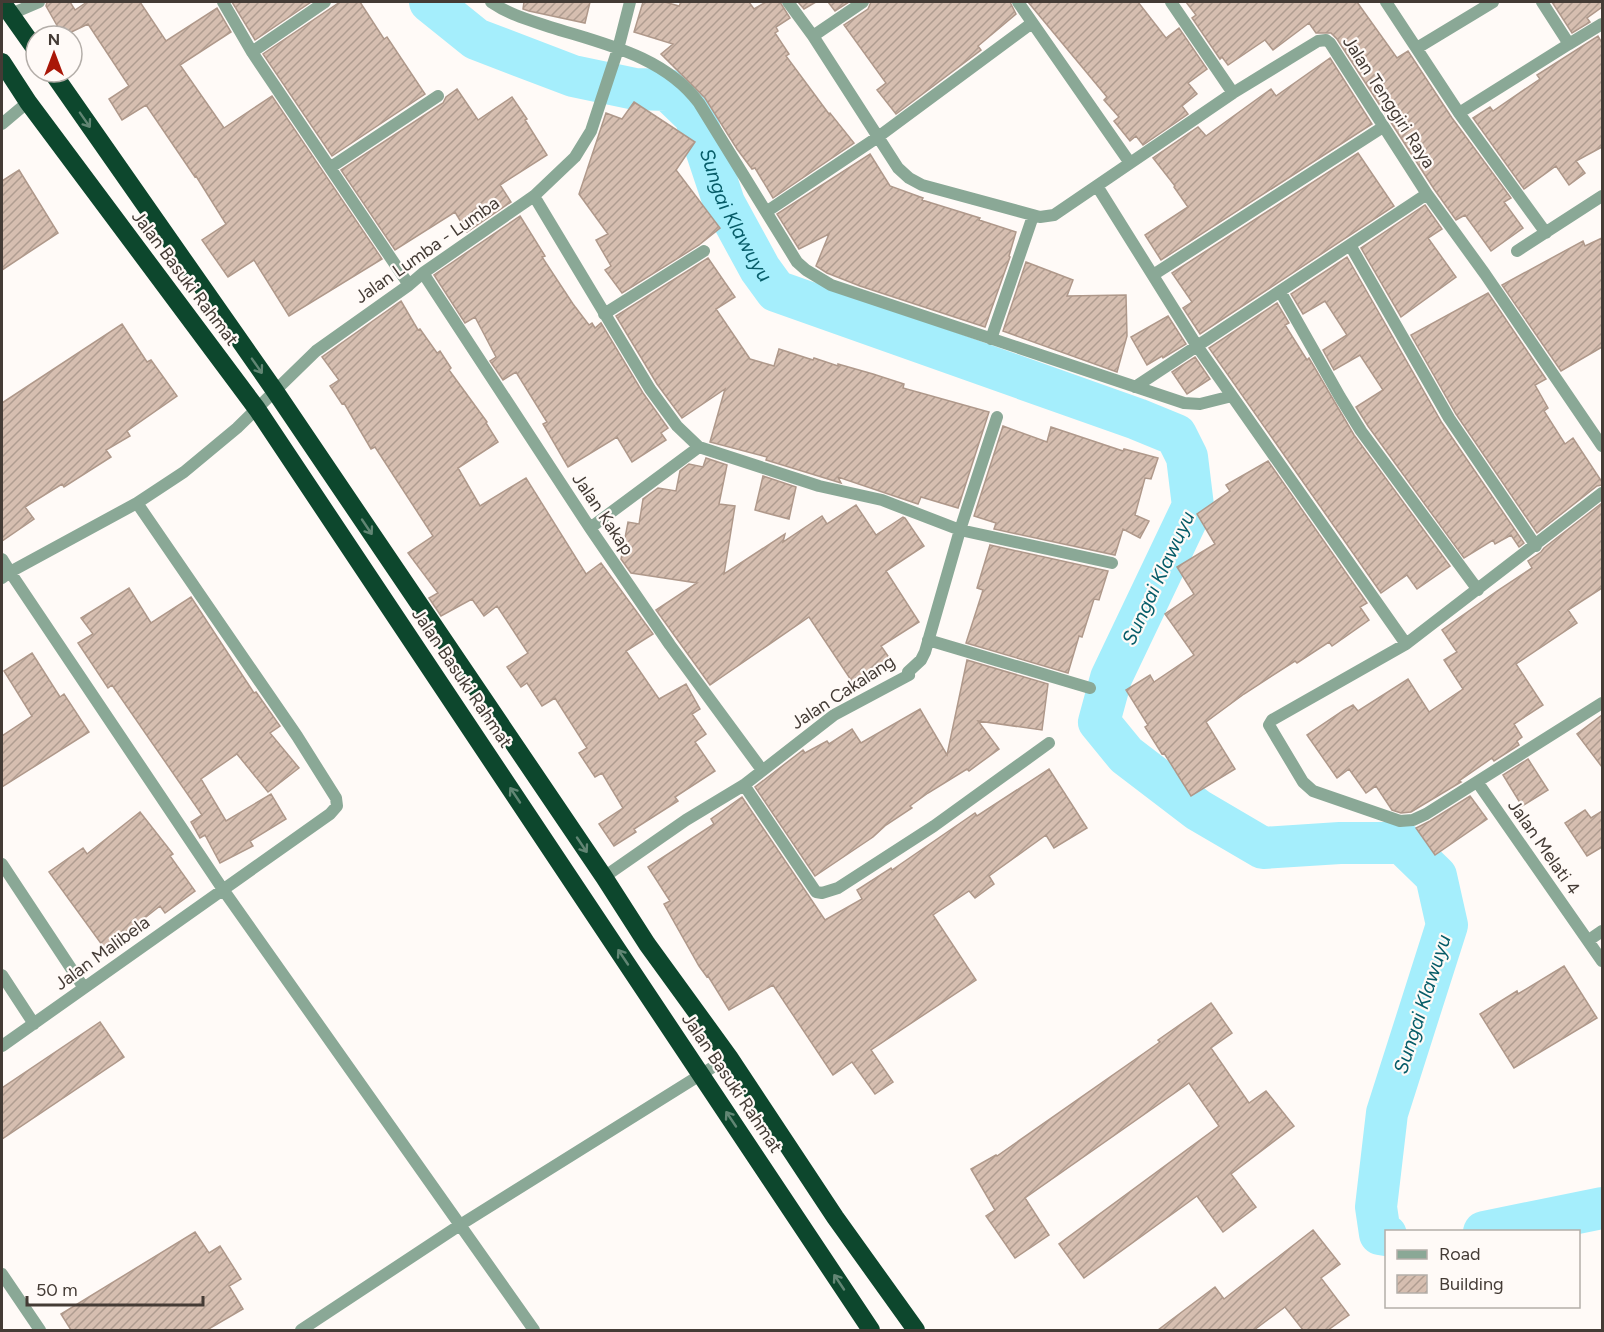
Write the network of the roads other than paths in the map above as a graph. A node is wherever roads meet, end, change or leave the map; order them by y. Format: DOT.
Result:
graph roads {
  1 [pos="39,2"];
  2 [pos="223,2"];
  3 [pos="325,2"];
  4 [pos="491,2"];
  5 [pos="630,2"];
  6 [pos="788,2"];
  7 [pos="863,2"];
  8 [pos="1018,2"];
  9 [pos="1171,2"];
  10 [pos="1386,2"];
  11 [pos="1493,2"];
  12 [pos="1542,2"];
  13 [pos="7,8"];
  14 [pos="1032,24"];
  15 [pos="1602,24"];
  16 [pos="24,33"];
  17 [pos="813,36"];
  18 [pos="1569,44"];
  19 [pos="1417,48"];
  20 [pos="252,52"];
  21 [pos="617,53"];
  22 [pos="2,62"];
  23 [pos="60,84"];
  24 [pos="1233,93"];
  25 [pos="438,96"];
  26 [pos="27,102"];
  27 [pos="1459,113"];
  28 [pos="2,124"];
  29 [pos="1383,127"];
  30 [pos="878,137"];
  31 [pos="1130,163"];
  32 [pos="331,167"];
  33 [pos="1097,186"];
  34 [pos="1427,194"];
  35 [pos="534,196"];
  36 [pos="1602,196"];
  37 [pos="766,212"];
  38 [pos="1033,216"];
  39 [pos="1546,233"];
  40 [pos="1350,245"];
  41 [pos="704,251"];
  42 [pos="1517,251"];
  43 [pos="423,273"];
  44 [pos="1153,275"];
  45 [pos="409,285"];
  46 [pos="1280,291"];
  47 [pos="604,314"];
  48 [pos="991,339"];
  49 [pos="1197,346"];
  50 [pos="1135,387"];
  51 [pos="275,391"];
  52 [pos="1232,396"];
  53 [pos="256,409"];
  54 [pos="997,417"];
  55 [pos="1602,446"];
  56 [pos="699,447"];
  57 [pos="1602,493"];
  58 [pos="136,503"];
  59 [pos="590,528"];
  60 [pos="960,530"];
  61 [pos="1536,546"];
  62 [pos="2,559"];
  63 [pos="1112,563"];
  64 [pos="6,575"];
  65 [pos="1478,590"];
  66 [pos="928,640"];
  67 [pos="1406,644"];
  68 [pos="1090,688"];
  69 [pos="1602,703"];
  70 [pos="498,722"];
  71 [pos="477,737"];
  72 [pos="1049,743"];
  73 [pos="762,770"];
  74 [pos="1478,783"];
  75 [pos="744,785"];
  76 [pos="2,864"];
  77 [pos="604,877"];
  78 [pos="222,888"];
  79 [pos="1602,931"];
  80 [pos="1589,940"];
  81 [pos="1602,961"];
  82 [pos="2,975"];
  83 [pos="84,988"];
  84 [pos="34,1024"];
  85 [pos="2,1046"];
  86 [pos="729,1058"];
  87 [pos="701,1075"];
  88 [pos="460,1225"];
  89 [pos="2,1274"];
  90 [pos="40,1330"];
  91 [pos="301,1330"];
  92 [pos="534,1330"];
  93 [pos="871,1330"];
  94 [pos="916,1330"];
  1 -- 13 [label="street"];
  2 -- 20 [label="street"];
  3 -- 20 [label="street"];
  4 -- 21 [label="street"];
  5 -- 21 [label="street, Jalan Lumba - Lumba"];
  6 -- 17 [label="street"];
  7 -- 17 [label="street"];
  8 -- 14 [label="street"];
  9 -- 24 [label="street"];
  10 -- 19 [label="street"];
  11 -- 19 [label="street"];
  12 -- 18 [label="street"];
  13 -- 16 [label="highway"];
  14 -- 30 [label="street"];
  14 -- 31 [label="street"];
  15 -- 18 [label="street"];
  17 -- 30 [label="street"];
  18 -- 27 [label="street"];
  19 -- 27 [label="street"];
  20 -- 32 [label="street"];
  21 -- 35 [label="street, Jalan Lumba - Lumba"];
  21 -- 37 [label="street"];
  22 -- 26 [label="highway, Jalan Basuki Rahmat"];
  23 -- 51 [label="highway, Jalan Basuki Rahmat, one-way"];
  24 -- 29 [label="street, Jalan Tenggiri Raya"];
  24 -- 31 [label="street"];
  25 -- 32 [label="street"];
  26 -- 28 [label="street"];
  26 -- 53 [label="highway, Jalan Basuki Rahmat"];
  27 -- 39 [label="street"];
  29 -- 34 [label="street, Jalan Tenggiri Raya"];
  29 -- 44 [label="street"];
  30 -- 37 [label="street"];
  30 -- 38 [label="street"];
  31 -- 33 [label="street"];
  32 -- 45 [label="street"];
  33 -- 38 [label="street"];
  33 -- 44 [label="street"];
  34 -- 40 [label="street"];
  34 -- 55 [label="street, Jalan Tenggiri Raya"];
  35 -- 43 [label="street, Jalan Lumba - Lumba"];
  35 -- 47 [label="street"];
  36 -- 39 [label="street"];
  37 -- 48 [label="street"];
  38 -- 48 [label="street"];
  39 -- 42 [label="street"];
  40 -- 46 [label="street"];
  40 -- 61 [label="street"];
  41 -- 47 [label="street"];
  43 -- 45 [label="street, Jalan Lumba - Lumba"];
  43 -- 59 [label="street, Jalan Kakap"];
  44 -- 49 [label="street"];
  45 -- 51 [label="street, Jalan Lumba - Lumba"];
  46 -- 49 [label="street"];
  46 -- 65 [label="street"];
  47 -- 56 [label="street"];
  48 -- 50 [label="street"];
  49 -- 50 [label="street"];
  49 -- 52 [label="street"];
  50 -- 52 [label="street"];
  51 -- 53 [label="street, Jalan Lumba - Lumba"];
  51 -- 70 [label="highway, Jalan Basuki Rahmat, one-way"];
  52 -- 67 [label="street"];
  53 -- 58 [label="street, Jalan Lumba - Lumba"];
  53 -- 71 [label="highway, Jalan Basuki Rahmat"];
  54 -- 60 [label="street, Jalan Cakalang"];
  56 -- 59 [label="street"];
  56 -- 60 [label="street"];
  57 -- 61 [label="street"];
  58 -- 64 [label="street, Jalan Lumba - Lumba"];
  58 -- 78 [label="street, Jalan Malibela"];
  59 -- 73 [label="street, Jalan Kakap"];
  60 -- 63 [label="street"];
  60 -- 66 [label="street, Jalan Cakalang"];
  61 -- 65 [label="street"];
  62 -- 64 [label="street"];
  64 -- 78 [label="street"];
  65 -- 67 [label="street"];
  66 -- 68 [label="street"];
  66 -- 73 [label="street, Jalan Cakalang"];
  67 -- 74 [label="street"];
  69 -- 74 [label="street"];
  70 -- 71 [label="highway"];
  70 -- 77 [label="highway, Jalan Basuki Rahmat, one-way"];
  87 -- 71 [label="highway, Jalan Basuki Rahmat, one-way"];
  72 -- 75 [label="street"];
  73 -- 75 [label="street, Jalan Cakalang"];
  74 -- 80 [label="street, Jalan Melati 4"];
  75 -- 77 [label="street, Jalan Cakalang"];
  76 -- 83 [label="street"];
  77 -- 86 [label="highway, Jalan Basuki Rahmat"];
  78 -- 83 [label="street, Jalan Malibela"];
  78 -- 88 [label="street"];
  79 -- 80 [label="street"];
  80 -- 81 [label="street, Jalan Melati 4"];
  82 -- 84 [label="street"];
  83 -- 84 [label="street, Jalan Malibela"];
  84 -- 85 [label="street, Jalan Malibela"];
  86 -- 87 [label="street"];
  86 -- 94 [label="highway, Jalan Basuki Rahmat"];
  87 -- 88 [label="street"];
  93 -- 87 [label="highway, Jalan Basuki Rahmat, one-way"];
  88 -- 91 [label="street"];
  88 -- 92 [label="street"];
  89 -- 90 [label="street"];
}
